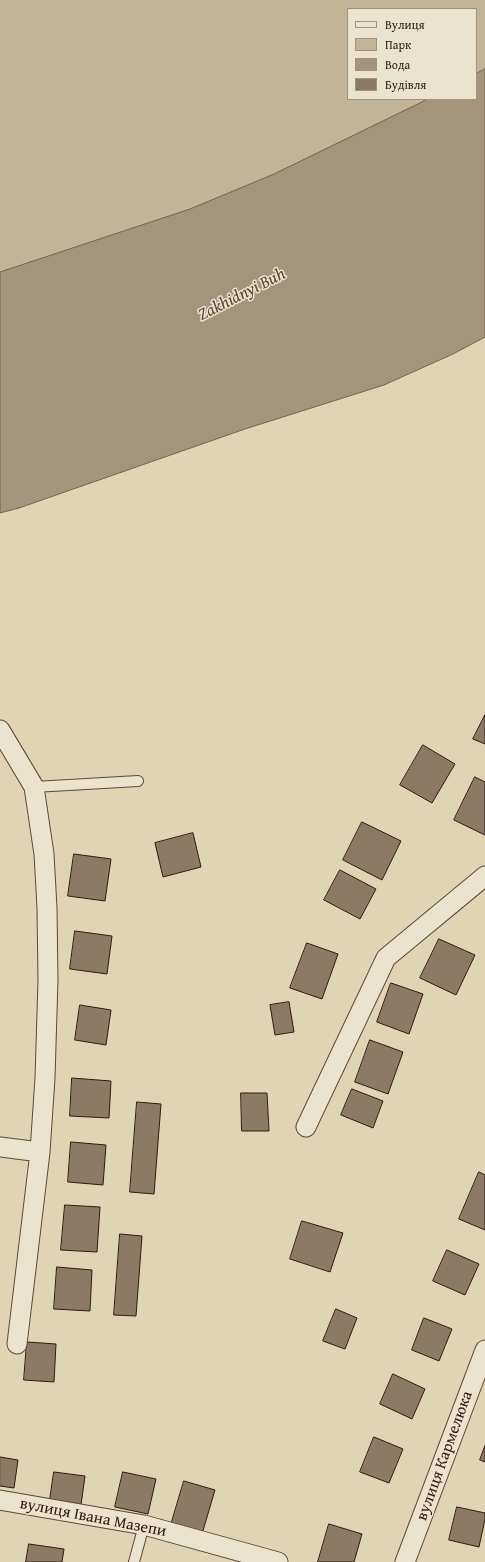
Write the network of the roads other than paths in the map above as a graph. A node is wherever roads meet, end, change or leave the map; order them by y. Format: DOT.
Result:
graph roads {
  1 [pos="0,730"];
  2 [pos="138,781"];
  3 [pos="34,787"];
  4 [pos="485,876"];
  5 [pos="306,1127"];
  6 [pos="0,1147"];
  7 [pos="40,1152"];
  8 [pos="17,1344"];
  9 [pos="485,1350"];
  10 [pos="481,1374"];
  11 [pos="0,1500"];
  12 [pos="144,1525"];
  13 [pos="134,1562"];
  14 [pos="278,1562"];
  15 [pos="405,1562"];
  1 -- 3 [label="street"];
  2 -- 3 [label="lane"];
  3 -- 7 [label="street"];
  4 -- 5 [label="street"];
  6 -- 7 [label="street"];
  7 -- 8 [label="street"];
  9 -- 10 [label="street, вулиця Кармелюка"];
  10 -- 15 [label="street, вулиця Кармелюка"];
  11 -- 12 [label="street, вулиця Івана Мазепи"];
  12 -- 13 [label="lane"];
  12 -- 14 [label="street, вулиця Івана Мазепи"];
}
